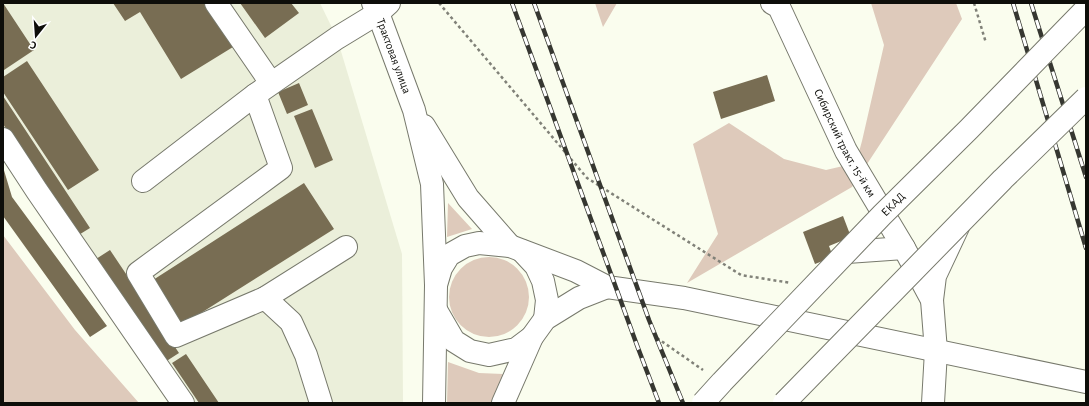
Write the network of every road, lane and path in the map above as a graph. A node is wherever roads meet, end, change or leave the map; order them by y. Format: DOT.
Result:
graph roads {
  1 [pos="216,3"];
  2 [pos="439,3"];
  3 [pos="974,3"];
  4 [pos="779,4"];
  5 [pos="380,6"];
  6 [pos="1086,9"];
  7 [pos="986,43"];
  8 [pos="263,89"];
  9 [pos="1086,98"];
  10 [pos="414,110"];
  11 [pos="3,139"];
  12 [pos="143,181"];
  13 [pos="963,215"];
  14 [pos="346,247"];
  15 [pos="904,248"];
  16 [pos="516,249"];
  17 [pos="847,252"];
  18 [pos="794,283"];
  19 [pos="436,285"];
  20 [pos="608,287"];
  21 [pos="265,298"];
  22 [pos="932,300"];
  23 [pos="436,310"];
  24 [pos="545,319"];
  25 [pos="532,337"];
  26 [pos="657,338"];
  27 [pos="936,351"];
  28 [pos="703,370"];
  29 [pos="1086,382"];
  30 [pos="183,403"];
  31 [pos="321,403"];
  32 [pos="434,403"];
  33 [pos="503,403"];
  34 [pos="703,403"];
  35 [pos="784,403"];
  36 [pos="933,403"];
  1 -- 8 [label="main road"];
  2 -- 18 [label="path"];
  3 -- 7 [label="path"];
  4 -- 15 [label="main road, Сибирский тракт, 15-й км"];
  5 -- 8 [label="main road"];
  5 -- 10 [label="main road, Трактовая улица"];
  6 -- 34 [label="main road, ЕКАД, bridge"];
  8 -- 12 [label="main road"];
  8 -- 21 [label="main road"];
  9 -- 35 [label="main road, bridge"];
  10 -- 16 [label="main road"];
  10 -- 19 [label="main road"];
  11 -- 30 [label="main road"];
  13 -- 22 [label="main road"];
  14 -- 21 [label="main road"];
  15 -- 17 [label="main road"];
  15 -- 22 [label="main road, Сибирский тракт, 15-й км"];
  16 -- 19 [label="main road"];
  16 -- 20 [label="main road"];
  16 -- 24 [label="main road"];
  19 -- 23 [label="main road"];
  20 -- 24 [label="main road"];
  20 -- 27 [label="main road"];
  21 -- 31 [label="main road"];
  22 -- 27 [label="main road, Сибирский тракт, 15-й км"];
  23 -- 25 [label="main road"];
  23 -- 32 [label="main road"];
  24 -- 25 [label="main road"];
  25 -- 33 [label="main road"];
  26 -- 28 [label="path"];
  27 -- 29 [label="main road"];
  27 -- 36 [label="main road, Сибирский тракт, 15-й км"];
}
